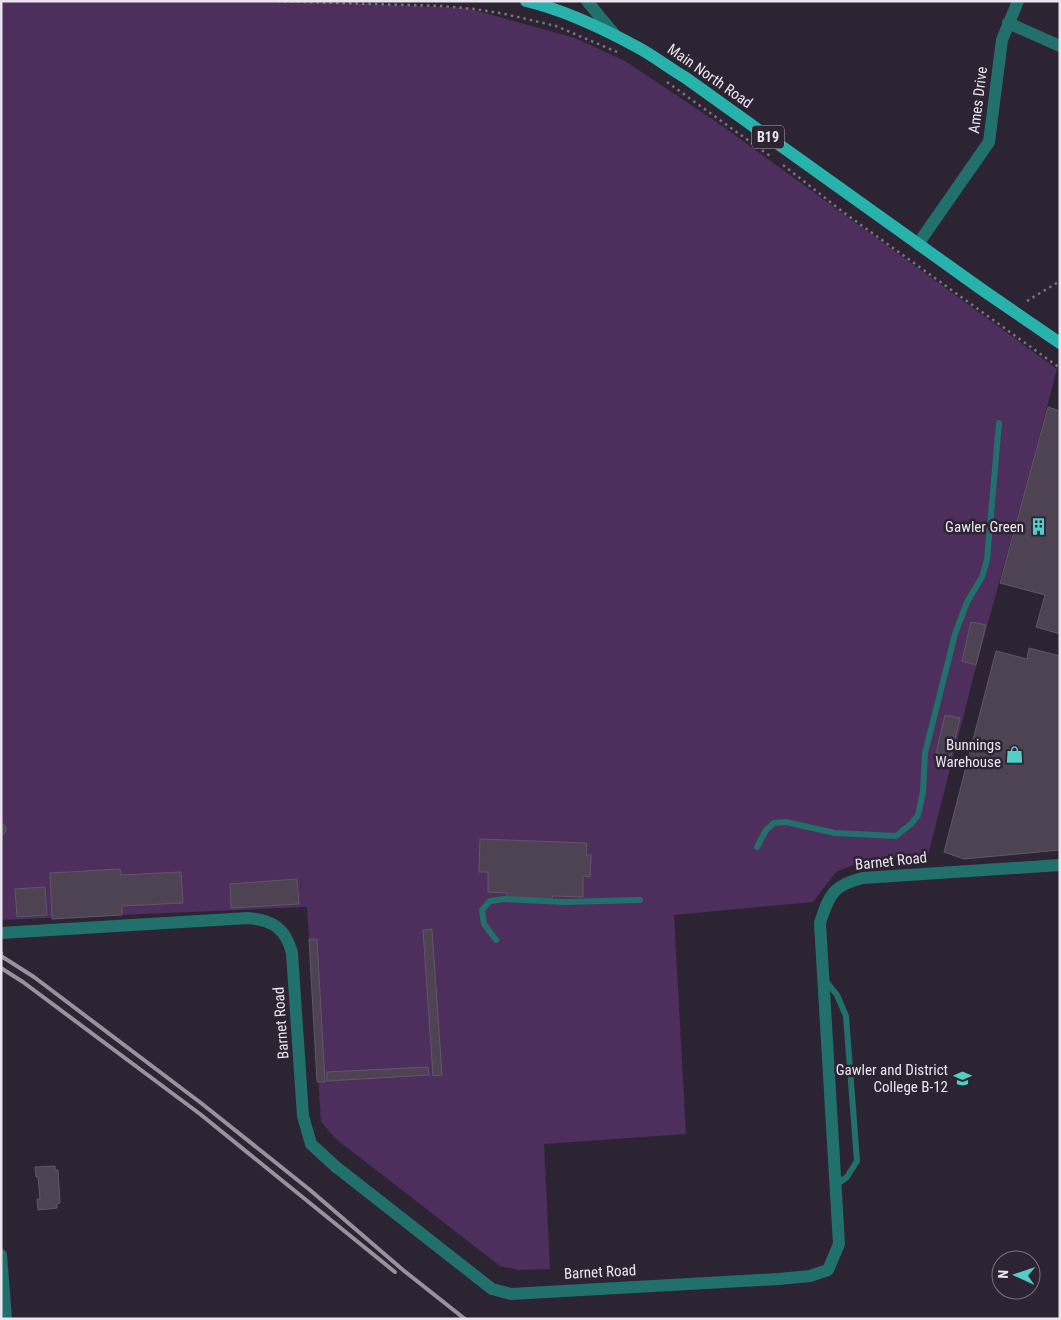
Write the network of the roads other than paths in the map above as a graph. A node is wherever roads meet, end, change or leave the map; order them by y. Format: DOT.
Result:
graph roads {
  1 [pos="526,1"];
  2 [pos="587,1"];
  3 [pos="1018,1"];
  4 [pos="1008,23"];
  5 [pos="614,35"];
  6 [pos="1060,46"];
  7 [pos="918,244"];
  8 [pos="984,291"];
  9 [pos="1060,343"];
  10 [pos="1060,353"];
  11 [pos="999,423"];
  12 [pos="757,847"];
  13 [pos="1060,865"];
  14 [pos="640,900"];
  15 [pos="1,933"];
  16 [pos="496,940"];
  17 [pos="824,979"];
  18 [pos="836,1185"];
  19 [pos="1,1255"];
  20 [pos="6,1319"];
  1 -- 5 [label="main road, Main North Road / B19"];
  2 -- 5 [label="street"];
  3 -- 4 [label="street, Ames Drive"];
  4 -- 6 [label="street"];
  4 -- 7 [label="street, Ames Drive"];
  5 -- 7 [label="main road, Main North Road / B19"];
  7 -- 8 [label="main road, Main North Road / B19"];
  8 -- 9 [label="main road, Main North Road / B19"];
  8 -- 10 [label="main road, Main North Road / B19"];
  11 -- 12 [label="lane"];
  13 -- 17 [label="street, Barnet Road"];
  14 -- 16 [label="lane"];
  15 -- 18 [label="street, Barnet Road"];
  17 -- 18 [label="street, Barnet Road"];
  17 -- 18 [label="lane"];
  19 -- 20 [label="street"];
}
